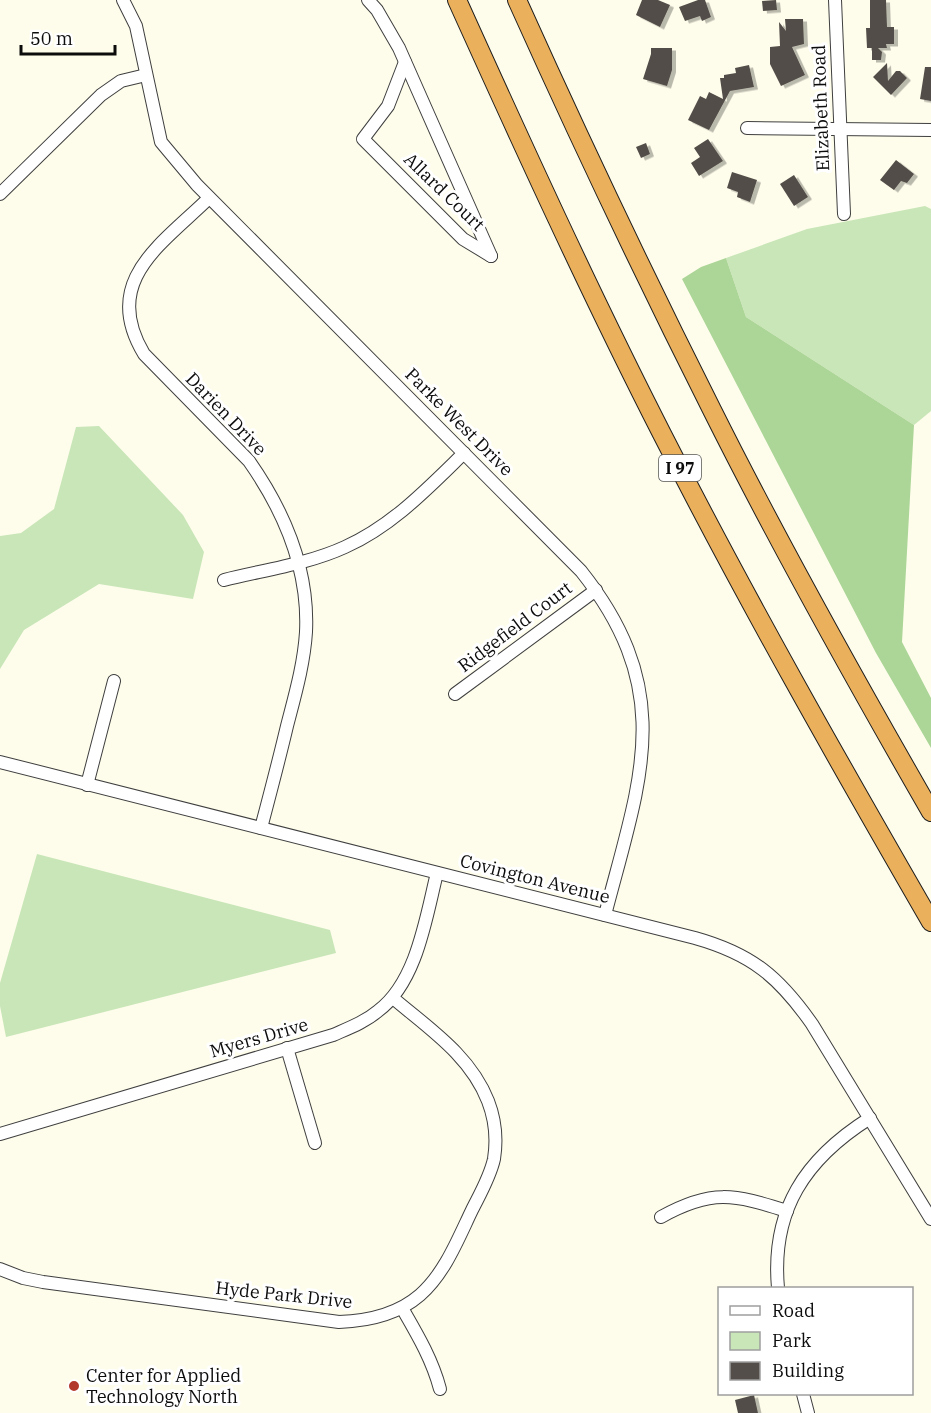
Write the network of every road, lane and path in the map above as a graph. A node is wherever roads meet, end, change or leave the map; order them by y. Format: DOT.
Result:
graph roads {
  1 [pos="123,0"];
  2 [pos="368,0"];
  3 [pos="457,0"];
  4 [pos="517,0"];
  5 [pos="835,0"];
  6 [pos="405,62"];
  7 [pos="147,75"];
  8 [pos="747,128"];
  9 [pos="840,130"];
  10 [pos="931,130"];
  11 [pos="0,194"];
  12 [pos="209,198"];
  13 [pos="844,214"];
  14 [pos="464,453"];
  15 [pos="298,562"];
  16 [pos="224,580"];
  17 [pos="596,590"];
  18 [pos="114,681"];
  19 [pos="455,694"];
  20 [pos="0,762"];
  21 [pos="87,785"];
  22 [pos="931,812"];
  23 [pos="261,828"];
  24 [pos="436,873"];
  25 [pos="605,915"];
  26 [pos="931,922"];
  27 [pos="393,998"];
  28 [pos="287,1048"];
  29 [pos="870,1118"];
  30 [pos="0,1134"];
  31 [pos="315,1143"];
  32 [pos="787,1210"];
  33 [pos="661,1217"];
  34 [pos="931,1219"];
  35 [pos="0,1269"];
  36 [pos="778,1287"];
  37 [pos="402,1308"];
  38 [pos="440,1389"];
  39 [pos="803,1395"];
  40 [pos="808,1413"];
  1 -- 7 [label="street, Parke West Drive"];
  2 -- 6 [label="street, Allard Court"];
  3 -- 26 [label="highway, I 97"];
  4 -- 22 [label="highway"];
  5 -- 9 [label="street, Elizabeth Road"];
  6 -- 6 [label="street, Allard Court"];
  7 -- 11 [label="street"];
  7 -- 12 [label="street, Parke West Drive"];
  8 -- 9 [label="street"];
  9 -- 10 [label="street"];
  9 -- 13 [label="street, Elizabeth Road"];
  12 -- 14 [label="street, Parke West Drive"];
  12 -- 15 [label="street, Darien Drive"];
  14 -- 15 [label="street"];
  14 -- 17 [label="street, Parke West Drive"];
  15 -- 16 [label="street"];
  15 -- 23 [label="street, Darien Drive"];
  17 -- 19 [label="street, Ridgefield Court"];
  17 -- 25 [label="street, Parke West Drive"];
  18 -- 21 [label="street"];
  20 -- 21 [label="street, Covington Avenue"];
  21 -- 23 [label="street, Covington Avenue"];
  23 -- 24 [label="street, Covington Avenue"];
  24 -- 25 [label="street, Covington Avenue"];
  24 -- 27 [label="street, Myers Drive"];
  25 -- 29 [label="street, Covington Avenue"];
  27 -- 28 [label="street, Myers Drive"];
  27 -- 37 [label="street, Hyde Park Drive"];
  28 -- 30 [label="street, Myers Drive"];
  28 -- 31 [label="street"];
  29 -- 32 [label="street"];
  29 -- 34 [label="street, Covington Avenue"];
  32 -- 33 [label="street"];
  32 -- 36 [label="street"];
  35 -- 37 [label="street, Hyde Park Drive"];
  37 -- 38 [label="street"];
  39 -- 40 [label="street"];
}
